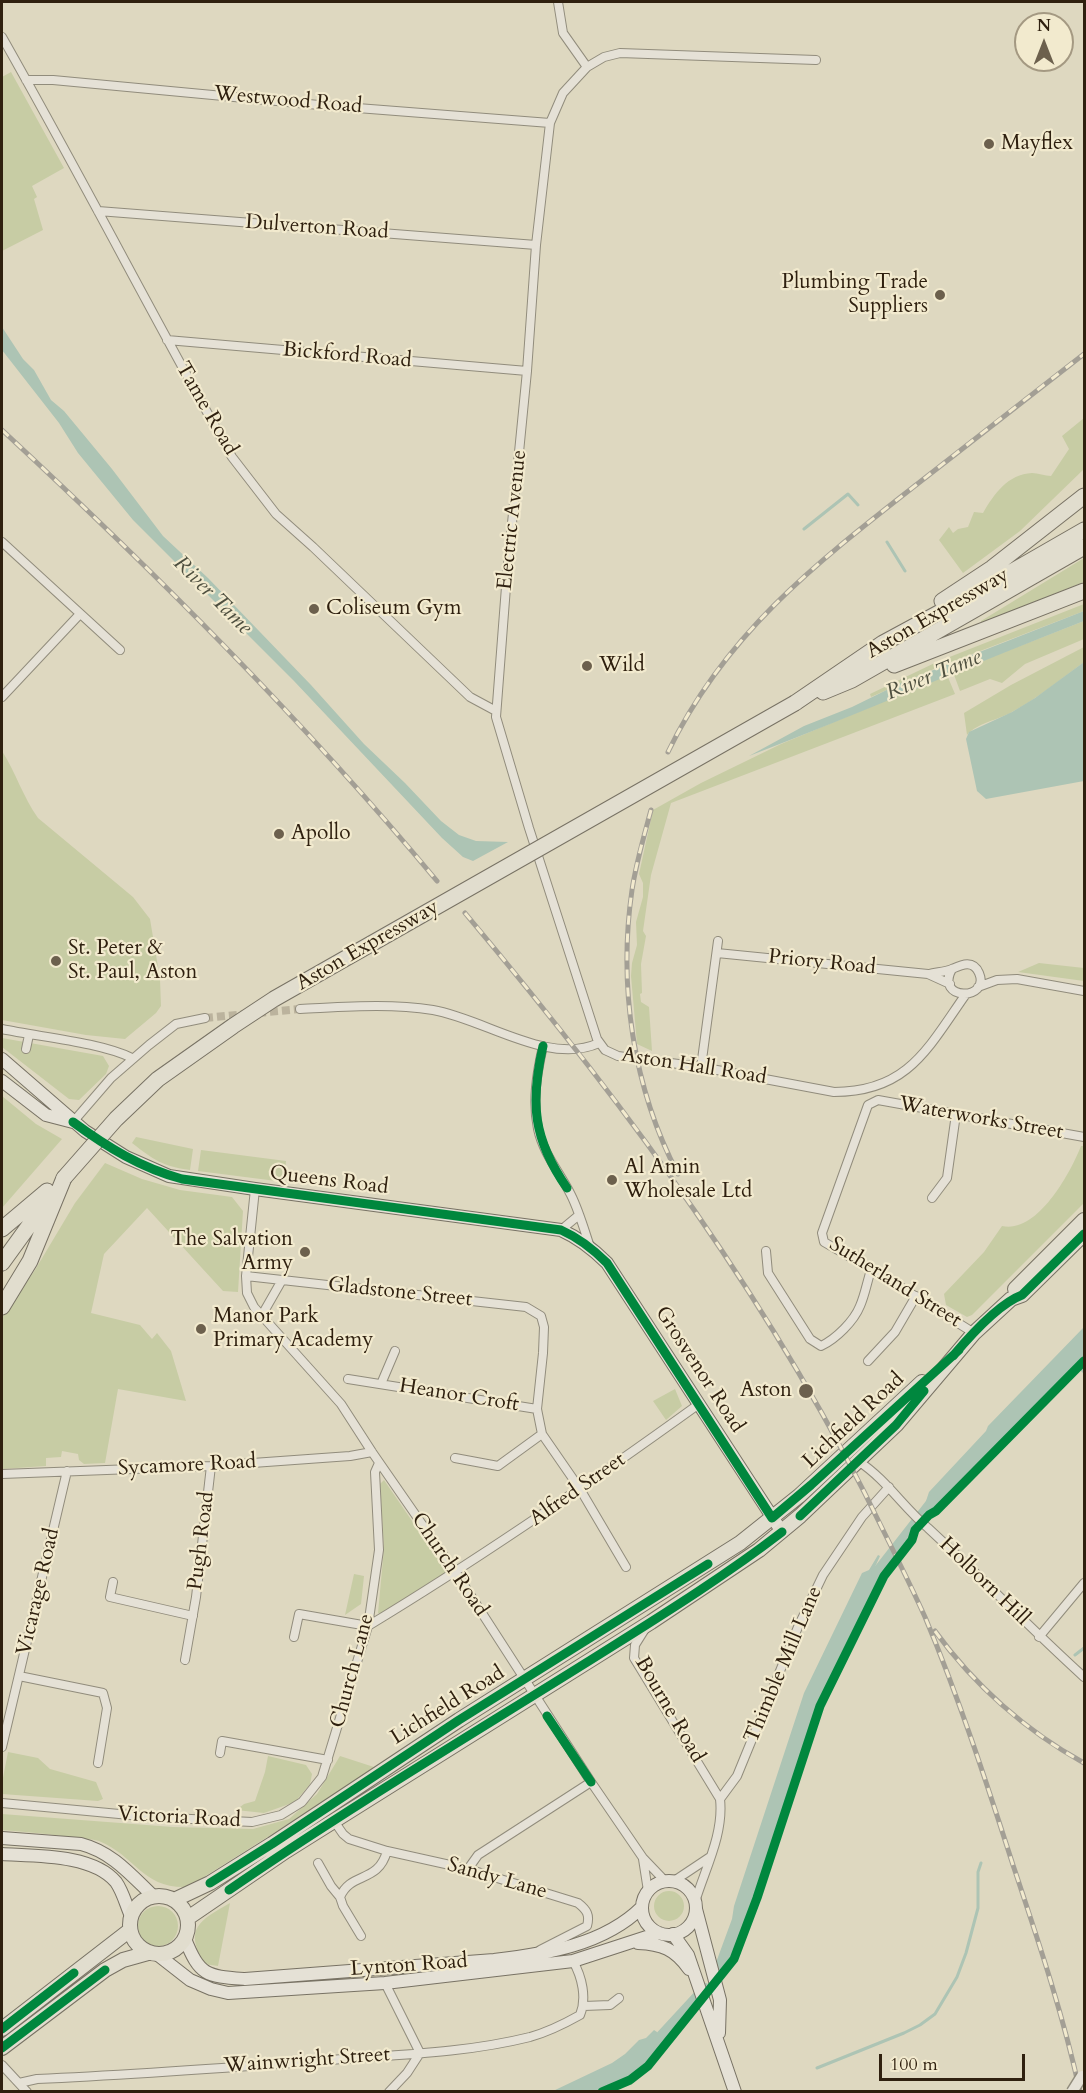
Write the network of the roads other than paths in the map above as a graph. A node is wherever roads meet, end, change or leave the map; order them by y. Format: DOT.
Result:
graph roads {
  1 [pos="558,2"];
  2 [pos="2,38"];
  3 [pos="816,60"];
  4 [pos="587,67"];
  5 [pos="26,80"];
  6 [pos="550,123"];
  7 [pos="98,211"];
  8 [pos="536,246"];
  9 [pos="167,340"];
  10 [pos="527,371"];
  11 [pos="1084,484"];
  12 [pos="1084,495"];
  13 [pos="1084,530"];
  14 [pos="1037,532"];
  15 [pos="3,547"];
  16 [pos="1084,547"];
  17 [pos="998,580"];
  18 [pos="1084,591"];
  19 [pos="79,615"];
  20 [pos="120,650"];
  21 [pos="852,680"];
  22 [pos="2,697"];
  23 [pos="795,703"];
  24 [pos="496,711"];
  25 [pos="718,941"];
  26 [pos="717,953"];
  27 [pos="952,969"];
  28 [pos="979,972"];
  29 [pos="928,974"];
  30 [pos="997,980"];
  31 [pos="951,986"];
  32 [pos="978,987"];
  33 [pos="1084,991"];
  34 [pos="966,994"];
  35 [pos="956,1008"];
  36 [pos="300,1009"];
  37 [pos="205,1018"];
  38 [pos="2,1029"];
  39 [pos="29,1035"];
  40 [pos="599,1043"];
  41 [pos="543,1047"];
  42 [pos="26,1049"];
  43 [pos="132,1058"];
  44 [pos="2,1059"];
  45 [pos="701,1067"];
  46 [pos="2,1081"];
  47 [pos="878,1100"];
  48 [pos="956,1114"];
  49 [pos="73,1122"];
  50 [pos="1084,1137"];
  51 [pos="64,1178"];
  52 [pos="255,1190"];
  53 [pos="932,1198"];
  54 [pos="579,1215"];
  55 [pos="1084,1220"];
  56 [pos="2,1229"];
  57 [pos="561,1230"];
  58 [pos="1084,1234"];
  59 [pos="590,1247"];
  60 [pos="766,1251"];
  61 [pos="2,1263"];
  62 [pos="871,1270"];
  63 [pos="246,1276"];
  64 [pos="282,1280"];
  65 [pos="916,1296"];
  66 [pos="1011,1299"];
  67 [pos="2,1307"];
  68 [pos="262,1315"];
  69 [pos="974,1333"];
  70 [pos="958,1350"];
  71 [pos="395,1351"];
  72 [pos="868,1361"];
  73 [pos="348,1379"];
  74 [pos="381,1384"];
  75 [pos="699,1404"];
  76 [pos="537,1408"];
  77 [pos="542,1434"];
  78 [pos="372,1452"];
  79 [pos="455,1458"];
  80 [pos="858,1461"];
  81 [pos="379,1463"];
  82 [pos="211,1466"];
  83 [pos="67,1472"];
  84 [pos="2,1474"];
  85 [pos="889,1487"];
  86 [pos="580,1490"];
  87 [pos="772,1518"];
  88 [pos="782,1532"];
  89 [pos="626,1567"];
  90 [pos="455,1573"];
  91 [pos="113,1582"];
  92 [pos="1084,1583"];
  93 [pos="193,1616"];
  94 [pos="651,1622"];
  95 [pos="368,1626"];
  96 [pos="294,1637"];
  97 [pos="1040,1637"];
  98 [pos="185,1660"];
  99 [pos="19,1676"];
  100 [pos="1084,1677"];
  101 [pos="524,1679"];
  102 [pos="534,1696"];
  103 [pos="6,1706"];
  104 [pos="2,1747"];
  105 [pos="220,1754"];
  106 [pos="328,1760"];
  107 [pos="98,1763"];
  108 [pos="591,1782"];
  109 [pos="720,1799"];
  110 [pos="2,1803"];
  111 [pos="334,1821"];
  112 [pos="2,1838"];
  113 [pos="387,1851"];
  114 [pos="2,1854"];
  115 [pos="710,1857"];
  116 [pos="643,1858"];
  117 [pos="318,1863"];
  118 [pos="468,1869"];
  119 [pos="670,1881"];
  120 [pos="648,1891"];
  121 [pos="153,1896"];
  122 [pos="340,1897"];
  123 [pos="174,1900"];
  124 [pos="695,1905"];
  125 [pos="642,1907"];
  126 [pos="188,1918"];
  127 [pos="130,1923"];
  128 [pos="659,1933"];
  129 [pos="673,1934"];
  130 [pos="361,1936"];
  131 [pos="185,1939"];
  132 [pos="617,1946"];
  133 [pos="153,1954"];
  134 [pos="529,1956"];
  135 [pos="573,1961"];
  136 [pos="697,1979"];
  137 [pos="385,1983"];
  138 [pos="619,1998"];
  139 [pos="584,2006"];
  140 [pos="2,2029"];
  141 [pos="718,2040"];
  142 [pos="2,2048"];
  143 [pos="420,2053"];
  144 [pos="2,2065"];
  145 [pos="1082,2076"];
  146 [pos="19,2083"];
  147 [pos="27,2091"];
  148 [pos="389,2091"];
  149 [pos="735,2091"];
  150 [pos="1072,2091"];
  1 -- 4 [label="street"];
  2 -- 5 [label="street, Tame Road"];
  3 -- 4 [label="street"];
  4 -- 6 [label="street, Electric Avenue"];
  5 -- 6 [label="street, Westwood Road"];
  5 -- 7 [label="street, Tame Road"];
  6 -- 8 [label="street, Electric Avenue"];
  7 -- 8 [label="street, Dulverton Road"];
  7 -- 9 [label="street, Tame Road"];
  8 -- 10 [label="street, Electric Avenue"];
  9 -- 10 [label="street, Bickford Road"];
  9 -- 24 [label="street, Tame Road"];
  10 -- 24 [label="street, Electric Avenue"];
  11 -- 14 [label="highway"];
  12 -- 14 [label="highway"];
  13 -- 17 [label="highway, Aston Expressway"];
  14 -- 17 [label="highway"];
  15 -- 19 [label="street"];
  16 -- 17 [label="highway, Aston Expressway"];
  17 -- 21 [label="highway, Aston Expressway"];
  17 -- 23 [label="highway, Aston Expressway"];
  18 -- 21 [label="highway"];
  19 -- 20 [label="street"];
  19 -- 22 [label="street"];
  21 -- 23 [label="highway, Aston Expressway"];
  23 -- 51 [label="highway, Aston Expressway, bridge"];
  24 -- 40 [label="street, Electric Avenue"];
  25 -- 26 [label="street"];
  26 -- 29 [label="street, Priory Road"];
  26 -- 45 [label="street"];
  27 -- 28 [label="street, Aston Hall Road"];
  27 -- 29 [label="street, Priory Road"];
  27 -- 31 [label="street"];
  28 -- 30 [label="street, Aston Hall Road"];
  28 -- 32 [label="street"];
  29 -- 31 [label="street, Priory Road"];
  30 -- 32 [label="street, Aston Hall Road"];
  30 -- 33 [label="street, Aston Hall Road"];
  31 -- 34 [label="street"];
  31 -- 35 [label="street"];
  32 -- 34 [label="street, Aston Hall Road"];
  34 -- 35 [label="street, Aston Hall Road"];
  35 -- 45 [label="street, Aston Hall Road"];
  36 -- 41 [label="street, Aston Hall Road"];
  37 -- 43 [label="street"];
  38 -- 39 [label="street"];
  39 -- 42 [label="street"];
  39 -- 43 [label="street"];
  40 -- 41 [label="street, Aston Hall Road"];
  40 -- 45 [label="street, Aston Hall Road"];
  41 -- 54 [label="street, Grosvenor Road"];
  43 -- 49 [label="street"];
  44 -- 49 [label="main road"];
  46 -- 49 [label="main road"];
  47 -- 48 [label="street, Waterworks Street"];
  47 -- 62 [label="street, Sutherland Street"];
  48 -- 50 [label="street, Waterworks Street"];
  48 -- 53 [label="street"];
  49 -- 52 [label="main road, Queens Road"];
  51 -- 56 [label="highway"];
  51 -- 61 [label="highway, Aston Expressway"];
  51 -- 67 [label="highway"];
  52 -- 57 [label="main road, Queens Road"];
  52 -- 63 [label="street"];
  54 -- 57 [label="street"];
  54 -- 59 [label="street, Grosvenor Road"];
  55 -- 66 [label="main road, Lichfield Road"];
  57 -- 59 [label="main road, Queens Road"];
  58 -- 66 [label="main road, Lichfield Road"];
  59 -- 75 [label="main road, Grosvenor Road"];
  60 -- 62 [label="street"];
  62 -- 65 [label="street, Sutherland Street"];
  63 -- 64 [label="street, Gladstone Street"];
  63 -- 68 [label="street"];
  64 -- 68 [label="street"];
  64 -- 76 [label="street, Gladstone Street"];
  65 -- 69 [label="street, Sutherland Street"];
  65 -- 72 [label="street"];
  66 -- 69 [label="main road, Lichfield Road"];
  68 -- 78 [label="street"];
  69 -- 70 [label="main road, Lichfield Road"];
  70 -- 80 [label="main road, Lichfield Road"];
  70 -- 87 [label="main road, Lichfield Road"];
  71 -- 74 [label="street, Heanor Croft"];
  73 -- 74 [label="street, Heanor Croft"];
  74 -- 76 [label="street, Heanor Croft"];
  75 -- 86 [label="street, Alfred Street"];
  75 -- 87 [label="main road, Grosvenor Road"];
  76 -- 77 [label="street"];
  77 -- 79 [label="street"];
  77 -- 86 [label="street"];
  78 -- 81 [label="street, Church Road"];
  78 -- 82 [label="street, Sycamore Road"];
  80 -- 85 [label="street, Holborn Hill"];
  80 -- 88 [label="main road, Lichfield Road"];
  81 -- 90 [label="street, Church Road"];
  81 -- 95 [label="street, Church Lane"];
  82 -- 83 [label="street, Sycamore Road"];
  82 -- 93 [label="street, Pugh Road"];
  83 -- 84 [label="street, Sycamore Road"];
  83 -- 99 [label="street, Vicarage Road"];
  85 -- 97 [label="street, Holborn Hill"];
  85 -- 109 [label="street, Thimble Mill Lane"];
  86 -- 89 [label="street"];
  86 -- 90 [label="street, Alfred Street"];
  87 -- 88 [label="main road, Grosvenor Road"];
  87 -- 101 [label="main road, Lichfield Road"];
  88 -- 94 [label="main road, Lichfield Road"];
  90 -- 95 [label="street, Alfred Street"];
  90 -- 101 [label="street, Church Road"];
  91 -- 93 [label="street, Pugh Road"];
  92 -- 97 [label="street"];
  93 -- 98 [label="street, Pugh Road"];
  94 -- 102 [label="main road, Lichfield Road"];
  94 -- 109 [label="street, Bourne Road"];
  95 -- 96 [label="street"];
  95 -- 106 [label="street, Church Lane"];
  97 -- 100 [label="street, Holborn Hill"];
  99 -- 103 [label="street, Vicarage Road"];
  99 -- 107 [label="street"];
  101 -- 102 [label="street, Church Road"];
  101 -- 123 [label="main road, Lichfield Road"];
  102 -- 108 [label="street"];
  102 -- 111 [label="main road, Lichfield Road"];
  103 -- 104 [label="street, Vicarage Road"];
  105 -- 106 [label="street"];
  106 -- 110 [label="street, Victoria Road"];
  108 -- 116 [label="street"];
  108 -- 118 [label="street"];
  109 -- 115 [label="street"];
  111 -- 113 [label="street, Sandy Lane"];
  111 -- 126 [label="main road, Lichfield Road"];
  112 -- 121 [label="main road"];
  113 -- 118 [label="street, Sandy Lane"];
  113 -- 122 [label="street"];
  114 -- 127 [label="main road"];
  115 -- 119 [label="street"];
  115 -- 124 [label="street"];
  116 -- 119 [label="street"];
  116 -- 120 [label="street"];
  117 -- 122 [label="street"];
  118 -- 134 [label="street, Sandy Lane"];
  119 -- 120 [label="main road"];
  119 -- 124 [label="main road"];
  120 -- 125 [label="main road"];
  121 -- 123 [label="main road"];
  121 -- 127 [label="main road"];
  122 -- 130 [label="street"];
  123 -- 126 [label="main road"];
  124 -- 129 [label="main road"];
  124 -- 141 [label="main road"];
  125 -- 128 [label="main road"];
  125 -- 134 [label="main road, Lynton Road"];
  126 -- 131 [label="main road"];
  127 -- 133 [label="main road"];
  127 -- 140 [label="main road"];
  128 -- 129 [label="main road"];
  128 -- 132 [label="main road, Lynton Road"];
  129 -- 136 [label="main road"];
  131 -- 133 [label="main road"];
  131 -- 134 [label="main road, Lynton Road"];
  132 -- 135 [label="main road, Lynton Road"];
  132 -- 136 [label="main road, Lynton Road"];
  133 -- 137 [label="main road, Lynton Road"];
  133 -- 142 [label="main road"];
  135 -- 137 [label="main road, Lynton Road"];
  135 -- 139 [label="street"];
  136 -- 141 [label="main road"];
  137 -- 143 [label="street"];
  138 -- 139 [label="street"];
  139 -- 143 [label="street, Wainwright Street"];
  141 -- 149 [label="main road"];
  143 -- 146 [label="street, Wainwright Street"];
  143 -- 148 [label="street"];
  144 -- 146 [label="street"];
  145 -- 150 [label="street, bridge"];
  146 -- 147 [label="street"];
}
